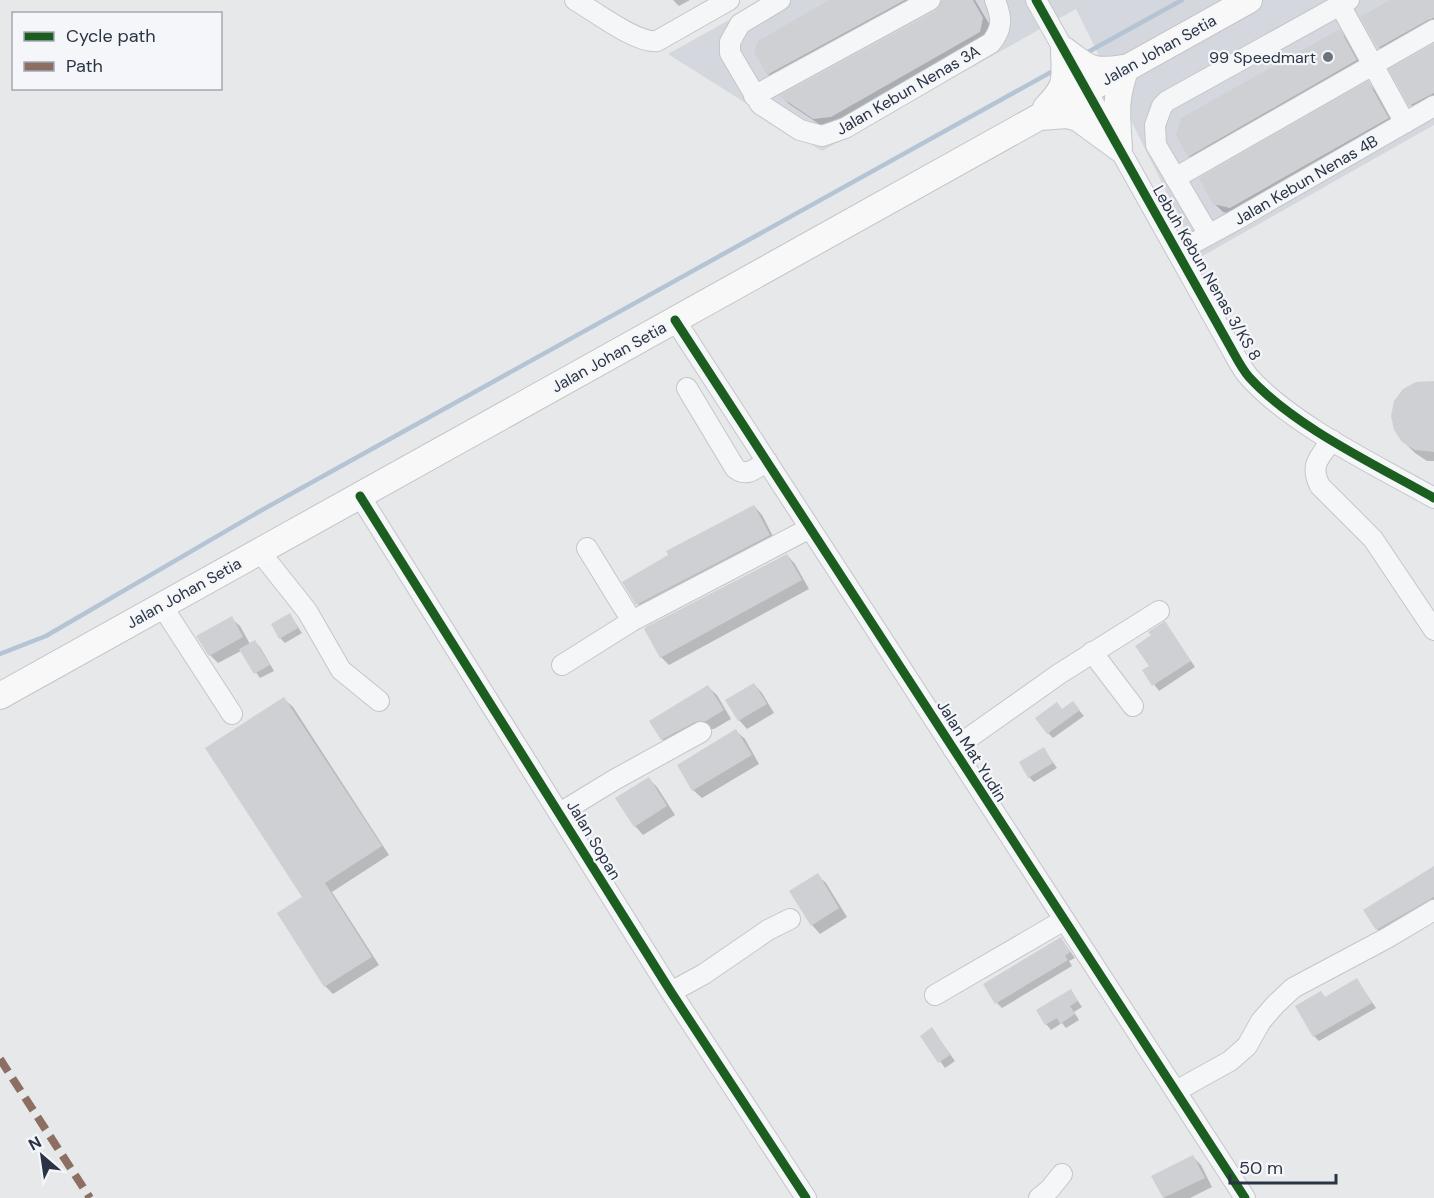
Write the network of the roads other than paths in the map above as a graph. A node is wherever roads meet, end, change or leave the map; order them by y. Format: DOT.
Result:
graph roads {
  1 [pos="575,0"];
  2 [pos="729,0"];
  3 [pos="780,0"];
  4 [pos="930,0"];
  5 [pos="994,0"];
  6 [pos="1036,0"];
  7 [pos="1250,0"];
  8 [pos="1344,2"];
  9 [pos="1434,30"];
  10 [pos="1064,50"];
  11 [pos="1373,66"];
  12 [pos="1126,68"];
  13 [pos="1086,90"];
  14 [pos="754,96"];
  15 [pos="1434,106"];
  16 [pos="1037,117"];
  17 [pos="1405,123"];
  18 [pos="1119,148"];
  19 [pos="1175,178"];
  20 [pos="1209,235"];
  21 [pos="1177,252"];
  22 [pos="675,320"];
  23 [pos="687,388"];
  24 [pos="1332,440"];
  25 [pos="767,461"];
  26 [pos="360,496"];
  27 [pos="1434,498"];
  28 [pos="810,528"];
  29 [pos="587,548"];
  30 [pos="260,552"];
  31 [pos="162,606"];
  32 [pos="1159,611"];
  33 [pos="632,621"];
  34 [pos="1434,630"];
  35 [pos="1092,652"];
  36 [pos="562,665"];
  37 [pos="0,696"];
  38 [pos="379,701"];
  39 [pos="1133,706"];
  40 [pos="232,714"];
  41 [pos="701,732"];
  42 [pos="953,749"];
  43 [pos="560,813"];
  44 [pos="1434,910"];
  45 [pos="790,919"];
  46 [pos="1064,921"];
  47 [pos="671,992"];
  48 [pos="935,995"];
  49 [pos="1176,1091"];
  50 [pos="1062,1174"];
  51 [pos="1236,1195"];
  52 [pos="806,1198"];
  53 [pos="1039,1198"];
  1 -- 2 [label="street"];
  3 -- 14 [label="street"];
  4 -- 14 [label="street"];
  5 -- 14 [label="street, Jalan Kebun Nenas 3A"];
  6 -- 10 [label="street, Lebuh Kebun Nenas 3/KS 8"];
  7 -- 12 [label="main road, Jalan Johan Setia"];
  8 -- 11 [label="street"];
  8 -- 19 [label="street"];
  9 -- 11 [label="street"];
  10 -- 12 [label="main road"];
  10 -- 13 [label="street, Lebuh Kebun Nenas 3/KS 8"];
  10 -- 16 [label="main road"];
  11 -- 17 [label="street"];
  11 -- 19 [label="street"];
  12 -- 13 [label="main road, Jalan Johan Setia"];
  12 -- 18 [label="main road"];
  13 -- 16 [label="main road, Jalan Johan Setia"];
  13 -- 18 [label="street, Lebuh Kebun Nenas 3/KS 8"];
  15 -- 17 [label="street, Jalan Kebun Nenas 4B"];
  16 -- 18 [label="main road"];
  16 -- 22 [label="main road, Jalan Johan Setia"];
  17 -- 20 [label="street, Jalan Kebun Nenas 4B"];
  18 -- 21 [label="street, Lebuh Kebun Nenas 3/KS 8"];
  19 -- 20 [label="street"];
  20 -- 21 [label="street, Jalan Kebun Nenas 4B"];
  21 -- 24 [label="street, Lebuh Kebun Nenas 3/KS 8"];
  22 -- 25 [label="street, Jalan Mat Yudin"];
  22 -- 26 [label="main road, Jalan Johan Setia"];
  23 -- 25 [label="street"];
  24 -- 27 [label="street, Lebuh Kebun Nenas 3/KS 8"];
  24 -- 34 [label="street"];
  25 -- 28 [label="street, Jalan Mat Yudin"];
  26 -- 30 [label="main road, Jalan Johan Setia"];
  26 -- 43 [label="street, Jalan Sopan"];
  28 -- 33 [label="street"];
  28 -- 42 [label="street, Jalan Mat Yudin"];
  29 -- 33 [label="street"];
  30 -- 31 [label="main road, Jalan Johan Setia"];
  30 -- 38 [label="street"];
  31 -- 37 [label="main road, Jalan Johan Setia"];
  31 -- 40 [label="street"];
  32 -- 35 [label="street"];
  33 -- 36 [label="street"];
  35 -- 39 [label="street"];
  35 -- 42 [label="street"];
  41 -- 43 [label="street"];
  42 -- 46 [label="street, Jalan Mat Yudin"];
  43 -- 47 [label="street, Jalan Sopan"];
  44 -- 49 [label="street"];
  45 -- 47 [label="street"];
  46 -- 48 [label="street"];
  46 -- 49 [label="street, Jalan Mat Yudin"];
  47 -- 52 [label="street, Jalan Sopan"];
  49 -- 51 [label="street, Jalan Mat Yudin"];
  50 -- 53 [label="street"];
}
